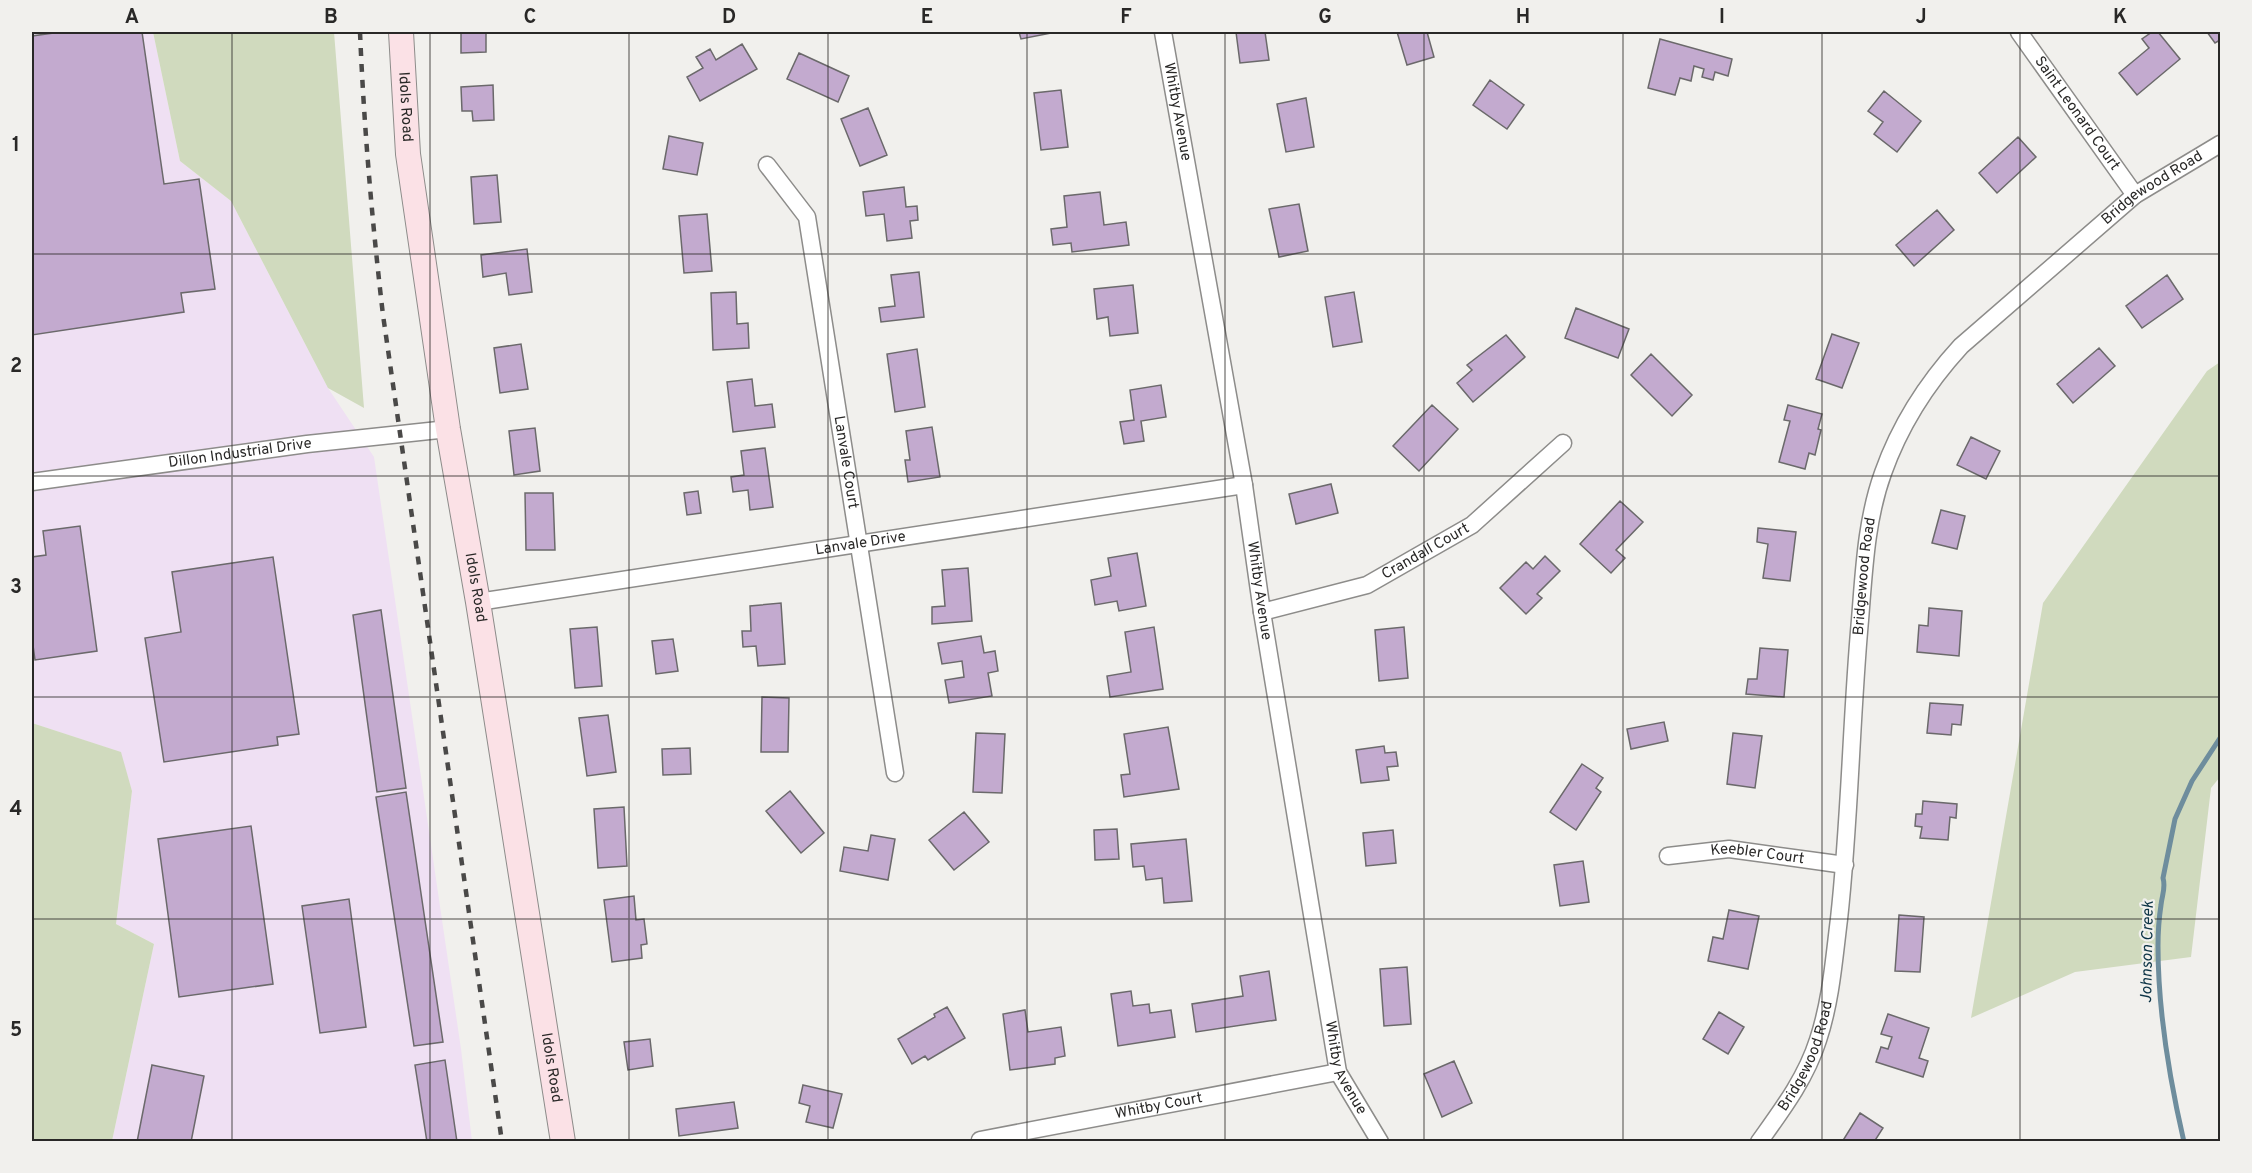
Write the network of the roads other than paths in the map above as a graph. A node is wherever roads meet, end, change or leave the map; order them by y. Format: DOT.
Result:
graph roads {
  1 [pos="402,32"];
  2 [pos="1163,32"];
  3 [pos="2019,32"];
  4 [pos="2220,144"];
  5 [pos="767,165"];
  6 [pos="2135,195"];
  7 [pos="448,429"];
  8 [pos="1563,443"];
  9 [pos="32,482"];
  10 [pos="1244,485"];
  11 [pos="858,543"];
  12 [pos="478,602"];
  13 [pos="1262,612"];
  14 [pos="895,773"];
  15 [pos="1668,856"];
  16 [pos="1845,865"];
  17 [pos="1338,1072"];
  18 [pos="980,1140"];
  19 [pos="563,1142"];
  20 [pos="1380,1142"];
  21 [pos="1759,1142"];
  1 -- 7 [label="street, Idols Road"];
  2 -- 10 [label="street, Whitby Avenue"];
  3 -- 6 [label="street, Saint Leonard Court"];
  4 -- 6 [label="street, Bridgewood Road"];
  5 -- 11 [label="street, Lanvale Court"];
  6 -- 16 [label="street, Bridgewood Road"];
  7 -- 9 [label="street, Dillon Industrial Drive"];
  7 -- 12 [label="street, Idols Road"];
  8 -- 13 [label="street, Crandall Court"];
  10 -- 11 [label="street, Lanvale Drive"];
  10 -- 13 [label="street, Whitby Avenue"];
  11 -- 12 [label="street, Lanvale Drive"];
  11 -- 14 [label="street, Lanvale Court"];
  12 -- 19 [label="street, Idols Road"];
  13 -- 17 [label="street, Whitby Avenue"];
  15 -- 16 [label="street, Keebler Court"];
  16 -- 21 [label="street, Bridgewood Road"];
  17 -- 18 [label="street, Whitby Court"];
  17 -- 20 [label="street, Whitby Avenue"];
}
